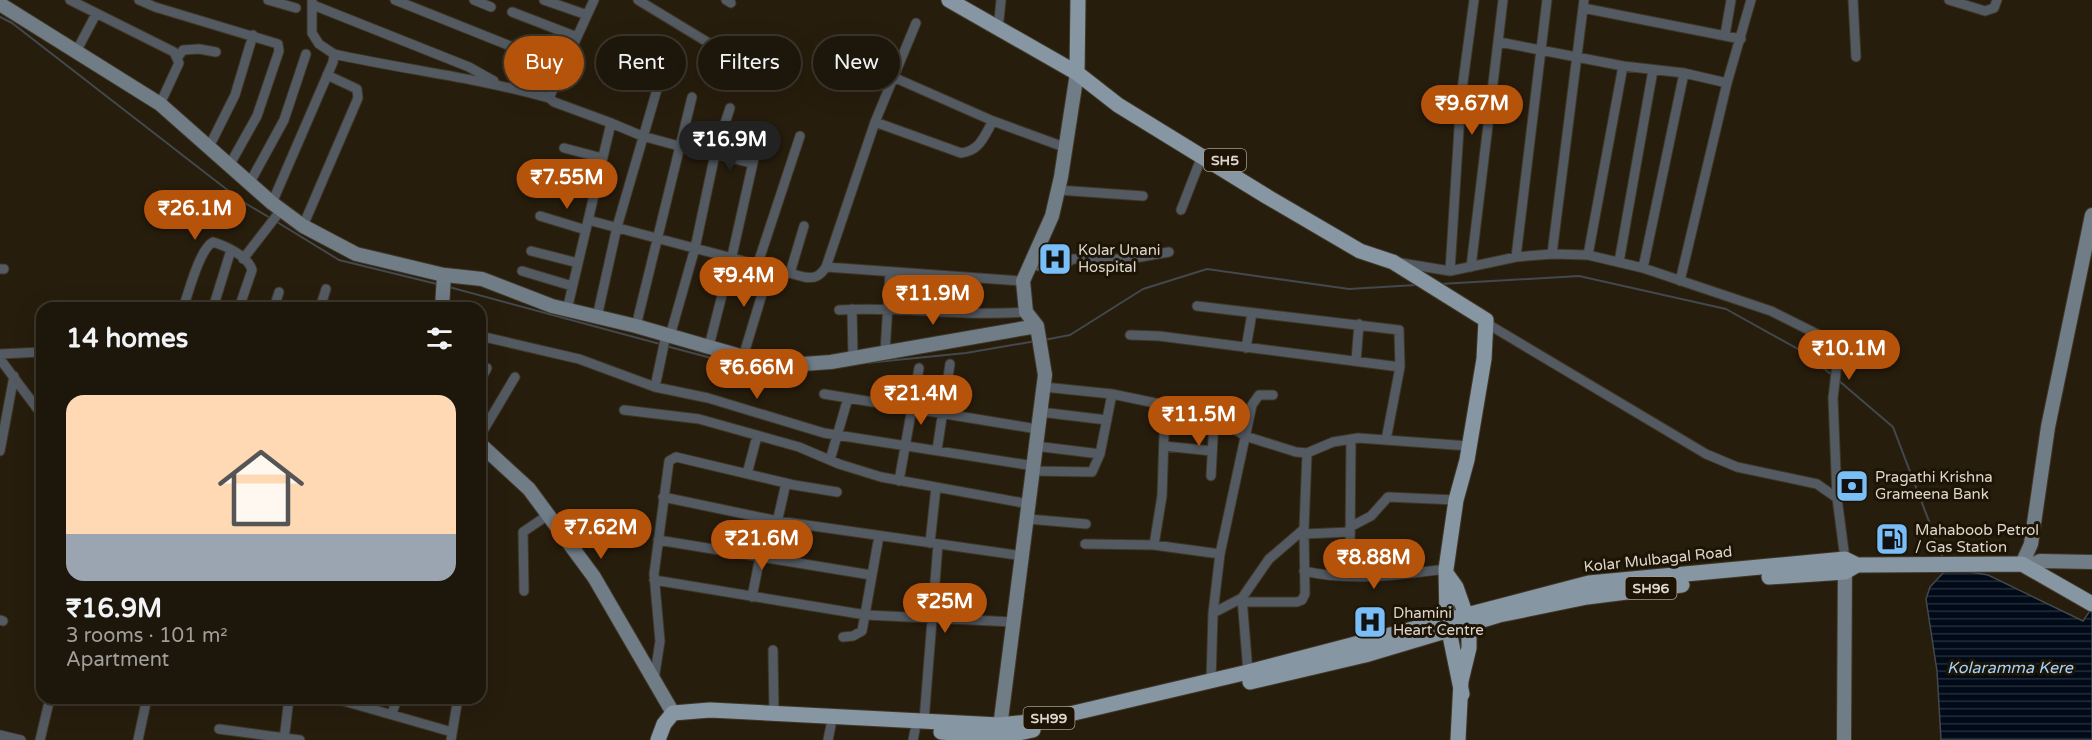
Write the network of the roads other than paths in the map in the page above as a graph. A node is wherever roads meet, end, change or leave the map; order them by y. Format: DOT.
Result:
graph roads {
  1 [pos="70,0"];
  2 [pos="138,0"];
  3 [pos="268,0"];
  4 [pos="395,0"];
  5 [pos="474,0"];
  6 [pos="544,0"];
  7 [pos="594,0"];
  8 [pos="638,0"];
  9 [pos="949,0"];
  10 [pos="966,0"];
  11 [pos="1000,0"];
  12 [pos="1078,0"];
  13 [pos="1474,0"];
  14 [pos="1503,0"];
  15 [pos="1547,0"];
  16 [pos="1731,0"];
  17 [pos="1751,0"];
  18 [pos="1853,0"];
  19 [pos="1950,0"];
  20 [pos="1997,0"];
  21 [pos="313,3"];
  22 [pos="5,4"];
  23 [pos="1584,4"];
  24 [pos="491,7"];
  25 [pos="296,8"];
  26 [pos="512,12"];
  27 [pos="96,14"];
  28 [pos="587,15"];
  29 [pos="999,20"];
  30 [pos="916,23"];
  31 [pos="253,35"];
  32 [pos="1725,35"];
  33 [pos="574,36"];
  34 [pos="577,36"];
  35 [pos="698,36"];
  36 [pos="1741,39"];
  37 [pos="1499,42"];
  38 [pos="504,43"];
  39 [pos="77,50"];
  40 [pos="1541,51"];
  41 [pos="216,52"];
  42 [pos="306,54"];
  43 [pos="334,54"];
  44 [pos="178,57"];
  45 [pos="1576,57"];
  46 [pos="1856,57"];
  47 [pos="900,59"];
  48 [pos="1623,66"];
  49 [pos="1077,69"];
  50 [pos="1653,70"];
  51 [pos="1684,73"];
  52 [pos="327,75"];
  53 [pos="900,80"];
  54 [pos="1727,83"];
  55 [pos="500,84"];
  56 [pos="553,90"];
  57 [pos="656,90"];
  58 [pos="887,90"];
  59 [pos="692,97"];
  60 [pos="549,98"];
  61 [pos="160,104"];
  62 [pos="730,108"];
  63 [pos="993,121"];
  64 [pos="875,122"];
  65 [pos="610,123"];
  66 [pos="761,127"];
  67 [pos="642,136"];
  68 [pos="800,136"];
  69 [pos="680,146"];
  70 [pos="1064,147"];
  71 [pos="564,148"];
  72 [pos="208,149"];
  73 [pos="715,154"];
  74 [pos="1202,156"];
  75 [pos="602,158"];
  76 [pos="751,163"];
  77 [pos="229,166"];
  78 [pos="553,181"];
  79 [pos="249,184"];
  80 [pos="1058,190"];
  81 [pos="594,193"];
  82 [pos="1143,196"];
  83 [pos="276,210"];
  84 [pos="1181,210"];
  85 [pos="2092,215"];
  86 [pos="540,216"];
  87 [pos="587,225"];
  88 [pos="303,226"];
  89 [pos="804,226"];
  90 [pos="617,227"];
  91 [pos="656,237"];
  92 [pos="2092,237"];
  93 [pos="695,248"];
  94 [pos="231,250"];
  95 [pos="531,251"];
  96 [pos="1169,252"];
  97 [pos="2083,252"];
  98 [pos="1552,254"];
  99 [pos="1373,255"];
  100 [pos="1588,255"];
  101 [pos="732,256"];
  102 [pos="1516,257"];
  103 [pos="243,259"];
  104 [pos="1619,262"];
  105 [pos="578,263"];
  106 [pos="758,263"];
  107 [pos="1028,265"];
  108 [pos="1396,265"];
  109 [pos="826,267"];
  110 [pos="1471,267"];
  111 [pos="770,268"];
  112 [pos="1643,268"];
  113 [pos="522,271"];
  114 [pos="1450,271"];
  115 [pos="890,272"];
  116 [pos="790,273"];
  117 [pos="445,278"];
  118 [pos="1023,281"];
  119 [pos="1680,281"];
  120 [pos="572,286"];
  121 [pos="326,289"];
  122 [pos="279,292"];
  123 [pos="185,302"];
  124 [pos="215,302"];
  125 [pos="241,302"];
  126 [pos="276,302"];
  127 [pos="322,302"];
  128 [pos="442,302"];
  129 [pos="1197,306"];
  130 [pos="852,309"];
  131 [pos="886,309"];
  132 [pos="567,310"];
  133 [pos="839,310"];
  134 [pos="1026,312"];
  135 [pos="1252,313"];
  136 [pos="597,317"];
  137 [pos="1486,320"];
  138 [pos="1359,324"];
  139 [pos="636,326"];
  140 [pos="1037,328"];
  141 [pos="1130,335"];
  142 [pos="486,337"];
  143 [pos="667,338"];
  144 [pos="709,346"];
  145 [pos="1246,348"];
  146 [pos="885,352"];
  147 [pos="36,353"];
  148 [pos="0,356"];
  149 [pos="743,357"];
  150 [pos="853,358"];
  151 [pos="1356,361"];
  152 [pos="950,364"];
  153 [pos="1400,367"];
  154 [pos="919,368"];
  155 [pos="8,372"];
  156 [pos="515,377"];
  157 [pos="655,387"];
  158 [pos="1044,387"];
  159 [pos="824,394"];
  160 [pos="1112,394"];
  161 [pos="1273,395"];
  162 [pos="848,398"];
  163 [pos="1166,405"];
  164 [pos="36,407"];
  165 [pos="911,409"];
  166 [pos="624,410"];
  167 [pos="1040,412"];
  168 [pos="943,414"];
  169 [pos="1107,420"];
  170 [pos="1214,420"];
  171 [pos="486,425"];
  172 [pos="1037,429"];
  173 [pos="839,435"];
  174 [pos="757,436"];
  175 [pos="1245,436"];
  176 [pos="1351,439"];
  177 [pos="1386,440"];
  178 [pos="904,445"];
  179 [pos="1035,446"];
  180 [pos="1164,446"];
  181 [pos="1469,446"];
  182 [pos="486,450"];
  183 [pos="937,450"];
  184 [pos="0,451"];
  185 [pos="1212,451"];
  186 [pos="1307,453"];
  187 [pos="1100,454"];
  188 [pos="830,460"];
  189 [pos="1034,468"];
  190 [pos="747,474"];
  191 [pos="1211,476"];
  192 [pos="899,481"];
  193 [pos="786,483"];
  194 [pos="936,487"];
  195 [pos="837,492"];
  196 [pos="663,497"];
  197 [pos="1838,498"];
  198 [pos="1456,500"];
  199 [pos="1029,504"];
  200 [pos="548,515"];
  201 [pos="1028,519"];
  202 [pos="778,521"];
  203 [pos="1086,524"];
  204 [pos="1350,529"];
  205 [pos="1304,531"];
  206 [pos="879,536"];
  207 [pos="657,540"];
  208 [pos="934,543"];
  209 [pos="1085,544"];
  210 [pos="1154,545"];
  211 [pos="1220,554"];
  212 [pos="1023,556"];
  213 [pos="764,557"];
  214 [pos="2092,562"];
  215 [pos="1849,565"];
  216 [pos="2025,566"];
  217 [pos="1304,571"];
  218 [pos="1446,571"];
  219 [pos="871,575"];
  220 [pos="1378,577"];
  221 [pos="654,580"];
  222 [pos="1456,587"];
  223 [pos="524,591"];
  224 [pos="753,597"];
  225 [pos="1243,600"];
  226 [pos="2090,603"];
  227 [pos="1213,613"];
  228 [pos="1484,614"];
  229 [pos="866,615"];
  230 [pos="932,619"];
  231 [pos="1467,619"];
  232 [pos="1014,622"];
  233 [pos="1448,626"];
  234 [pos="843,637"];
  235 [pos="1424,638"];
  236 [pos="1469,648"];
  237 [pos="773,650"];
  238 [pos="1452,652"];
  239 [pos="1248,672"];
  240 [pos="654,680"];
  241 [pos="1211,681"];
  242 [pos="1462,694"];
  243 [pos="49,704"];
  244 [pos="146,704"];
  245 [pos="288,704"];
  246 [pos="355,704"];
  247 [pos="395,704"];
  248 [pos="457,704"];
  249 [pos="673,712"];
  250 [pos="392,714"];
  251 [pos="774,714"];
  252 [pos="219,729"];
  253 [pos="918,730"];
  254 [pos="829,733"];
  255 [pos="999,734"];
  256 [pos="0,735"];
  257 [pos="1034,735"];
  258 [pos="451,736"];
  259 [pos="284,739"];
  260 [pos="21,740"];
  261 [pos="40,740"];
  262 [pos="138,740"];
  263 [pos="300,740"];
  264 [pos="658,740"];
  265 [pos="665,740"];
  266 [pos="1458,740"];
  267 [pos="1844,740"];
  1 -- 27 [label="street"];
  2 -- 31 [label="street"];
  3 -- 25 [label="street"];
  4 -- 38 [label="street"];
  5 -- 24 [label="street"];
  6 -- 28 [label="street"];
  7 -- 28 [label="street"];
  8 -- 35 [label="street"];
  9 -- 49 [label="main road"];
  10 -- 29 [label="main road"];
  11 -- 29 [label="street"];
  12 -- 49 [label="main road"];
  13 -- 114 [label="street"];
  14 -- 37 [label="street"];
  15 -- 40 [label="street"];
  16 -- 32 [label="street"];
  17 -- 36 [label="street"];
  18 -- 46 [label="street"];
  19 -- 20 [label="street"];
  21 -- 43 [label="street"];
  21 -- 55 [label="street"];
  22 -- 39 [label="street"];
  23 -- 32 [label="street"];
  23 -- 45 [label="street"];
  26 -- 33 [label="street"];
  27 -- 39 [label="street"];
  27 -- 44 [label="street"];
  28 -- 34 [label="street"];
  29 -- 49 [label="main road"];
  30 -- 47 [label="street"];
  31 -- 72 [label="street"];
  31 -- 77 [label="street"];
  32 -- 36 [label="street"];
  36 -- 54 [label="street"];
  37 -- 40 [label="street"];
  37 -- 110 [label="street"];
  39 -- 61 [label="street"];
  40 -- 45 [label="street"];
  40 -- 102 [label="street"];
  41 -- 44 [label="street"];
  42 -- 79 [label="street"];
  43 -- 52 [label="street"];
  43 -- 55 [label="street"];
  44 -- 61 [label="street"];
  45 -- 48 [label="street"];
  45 -- 98 [label="street"];
  48 -- 50 [label="street"];
  48 -- 100 [label="street"];
  49 -- 70 [label="street"];
  49 -- 74 [label="main road, SH5"];
  49 -- 99 [label="main road, SH5"];
  50 -- 51 [label="street"];
  50 -- 104 [label="street"];
  51 -- 54 [label="street"];
  51 -- 112 [label="street"];
  52 -- 83 [label="street"];
  52 -- 88 [label="street"];
  53 -- 63 [label="street"];
  54 -- 119 [label="street"];
  55 -- 60 [label="street"];
  56 -- 60 [label="street"];
  57 -- 67 [label="street"];
  58 -- 64 [label="street"];
  59 -- 69 [label="street"];
  60 -- 65 [label="street"];
  61 -- 72 [label="street"];
  62 -- 73 [label="street"];
  63 -- 64 [label="street"];
  63 -- 70 [label="street"];
  64 -- 109 [label="street"];
  65 -- 67 [label="street"];
  65 -- 75 [label="street"];
  66 -- 76 [label="street"];
  67 -- 69 [label="street"];
  67 -- 90 [label="street"];
  68 -- 106 [label="street"];
  69 -- 91 [label="street"];
  70 -- 80 [label="street"];
  71 -- 75 [label="street"];
  72 -- 77 [label="street"];
  73 -- 76 [label="street"];
  73 -- 93 [label="street"];
  74 -- 84 [label="street"];
  74 -- 99 [label="main road, SH5"];
  75 -- 81 [label="street"];
  76 -- 101 [label="street"];
  77 -- 79 [label="street"];
  78 -- 81 [label="street"];
  79 -- 83 [label="street"];
  80 -- 82 [label="street"];
  80 -- 107 [label="street"];
  81 -- 87 [label="street"];
  83 -- 88 [label="street"];
  83 -- 103 [label="street"];
  85 -- 97 [label="street"];
  86 -- 87 [label="street"];
  87 -- 90 [label="street"];
  87 -- 105 [label="street"];
  88 -- 117 [label="street"];
  89 -- 116 [label="street"];
  90 -- 91 [label="street"];
  90 -- 136 [label="street"];
  91 -- 93 [label="street"];
  91 -- 139 [label="street"];
  92 -- 97 [label="street"];
  93 -- 101 [label="street"];
  93 -- 143 [label="street"];
  94 -- 103 [label="street"];
  94 -- 123 [label="street"];
  94 -- 124 [label="street"];
  95 -- 105 [label="street"];
  96 -- 107 [label="street"];
  97 -- 216 [label="street"];
  98 -- 100 [label="street"];
  98 -- 102 [label="street"];
  99 -- 108 [label="main road, SH5"];
  100 -- 104 [label="street"];
  101 -- 106 [label="street"];
  101 -- 144 [label="street"];
  102 -- 110 [label="street"];
  103 -- 125 [label="street"];
  104 -- 112 [label="street"];
  105 -- 120 [label="street"];
  106 -- 111 [label="street"];
  107 -- 118 [label="street"];
  108 -- 114 [label="street"];
  108 -- 137 [label="main road, SH5"];
  109 -- 115 [label="street"];
  109 -- 116 [label="street"];
  110 -- 114 [label="street"];
  111 -- 116 [label="street"];
  111 -- 149 [label="street"];
  112 -- 119 [label="street"];
  113 -- 120 [label="street"];
  115 -- 118 [label="street"];
  115 -- 131 [label="street"];
  117 -- 128 [label="street"];
  117 -- 132 [label="street"];
  118 -- 134 [label="street"];
  119 -- 197 [label="street"];
  120 -- 132 [label="street"];
  121 -- 127 [label="street"];
  122 -- 126 [label="street"];
  129 -- 135 [label="street"];
  130 -- 131 [label="street"];
  130 -- 133 [label="street"];
  130 -- 150 [label="street"];
  131 -- 134 [label="street"];
  131 -- 146 [label="street"];
  132 -- 136 [label="street"];
  134 -- 140 [label="street"];
  135 -- 138 [label="street"];
  135 -- 145 [label="street"];
  136 -- 139 [label="street"];
  137 -- 181 [label="main road"];
  137 -- 197 [label="street"];
  138 -- 151 [label="street"];
  138 -- 153 [label="street"];
  139 -- 143 [label="street"];
  140 -- 146 [label="street"];
  140 -- 158 [label="street"];
  141 -- 145 [label="street"];
  142 -- 157 [label="street"];
  143 -- 144 [label="street"];
  143 -- 157 [label="street"];
  144 -- 149 [label="street"];
  145 -- 151 [label="street"];
  146 -- 150 [label="street"];
  147 -- 148 [label="street"];
  148 -- 155 [label="street"];
  149 -- 150 [label="street"];
  151 -- 153 [label="street"];
  152 -- 168 [label="street"];
  153 -- 177 [label="street"];
  154 -- 165 [label="street"];
  155 -- 164 [label="street"];
  155 -- 184 [label="street"];
  156 -- 171 [label="street"];
  157 -- 173 [label="street"];
  158 -- 160 [label="street"];
  158 -- 167 [label="street"];
  159 -- 162 [label="street"];
  160 -- 163 [label="street"];
  160 -- 169 [label="street"];
  161 -- 175 [label="street"];
  162 -- 165 [label="street"];
  162 -- 173 [label="street"];
  163 -- 170 [label="street"];
  163 -- 180 [label="street"];
  165 -- 168 [label="street"];
  165 -- 178 [label="street"];
  166 -- 174 [label="street"];
  167 -- 169 [label="street"];
  167 -- 172 [label="street"];
  168 -- 172 [label="street"];
  168 -- 183 [label="street"];
  169 -- 187 [label="street"];
  170 -- 175 [label="street"];
  170 -- 185 [label="street"];
  172 -- 179 [label="street"];
  173 -- 178 [label="street"];
  173 -- 188 [label="street"];
  174 -- 188 [label="street"];
  174 -- 190 [label="street"];
  175 -- 186 [label="street"];
  175 -- 211 [label="street"];
  176 -- 177 [label="street"];
  176 -- 186 [label="street"];
  176 -- 204 [label="street"];
  177 -- 181 [label="street"];
  178 -- 183 [label="street"];
  178 -- 192 [label="street"];
  179 -- 187 [label="street"];
  179 -- 189 [label="street"];
  180 -- 185 [label="street"];
  180 -- 210 [label="street"];
  181 -- 198 [label="main road"];
  182 -- 200 [label="street"];
  183 -- 189 [label="street"];
  185 -- 191 [label="street"];
  186 -- 205 [label="street"];
  187 -- 189 [label="street"];
  188 -- 192 [label="street"];
  189 -- 199 [label="street"];
  190 -- 193 [label="street"];
  190 -- 196 [label="street"];
  192 -- 194 [label="street"];
  193 -- 195 [label="street"];
  193 -- 202 [label="street"];
  194 -- 199 [label="street"];
  194 -- 208 [label="street"];
  196 -- 202 [label="street"];
  196 -- 207 [label="street"];
  197 -- 215 [label="street"];
  198 -- 204 [label="street"];
  198 -- 218 [label="main road"];
  199 -- 201 [label="street"];
  200 -- 223 [label="street"];
  200 -- 240 [label="street"];
  201 -- 203 [label="street"];
  201 -- 212 [label="street"];
  202 -- 206 [label="street"];
  202 -- 213 [label="street"];
  204 -- 205 [label="street"];
  204 -- 220 [label="street"];
  205 -- 217 [label="street"];
  205 -- 225 [label="street"];
  206 -- 208 [label="street"];
  206 -- 219 [label="street"];
  207 -- 213 [label="street"];
  207 -- 221 [label="street"];
  208 -- 212 [label="street"];
  208 -- 230 [label="street"];
  209 -- 210 [label="street"];
  210 -- 211 [label="street"];
  211 -- 227 [label="street"];
  212 -- 232 [label="street"];
  213 -- 219 [label="street"];
  213 -- 224 [label="street"];
  214 -- 216 [label="street"];
  215 -- 216 [label="main road, Kolar Mulbagal Road / SH96"];
  215 -- 228 [label="main road, Kolar Mulbagal Road / SH96"];
  215 -- 267 [label="street"];
  216 -- 226 [label="main road, Kolar Mulbagal Road / SH96"];
  217 -- 220 [label="street"];
  217 -- 225 [label="street"];
  218 -- 220 [label="street"];
  218 -- 222 [label="main road"];
  218 -- 233 [label="main road"];
  219 -- 229 [label="street"];
  221 -- 224 [label="street"];
  221 -- 240 [label="street"];
  222 -- 228 [label="main road"];
  222 -- 231 [label="main road"];
  224 -- 229 [label="street"];
  225 -- 227 [label="street"];
  225 -- 239 [label="street"];
  227 -- 241 [label="street"];
  228 -- 231 [label="main road, Kolar Mulbagal Road / SH96"];
  228 -- 236 [label="main road"];
  229 -- 230 [label="street"];
  229 -- 234 [label="street"];
  230 -- 232 [label="street"];
  230 -- 253 [label="street"];
  231 -- 233 [label="main road, SH96"];
  231 -- 236 [label="main road"];
  232 -- 255 [label="street"];
  233 -- 235 [label="main road, SH99"];
  233 -- 238 [label="main road"];
  233 -- 239 [label="main road, SH99"];
  235 -- 238 [label="main road"];
  235 -- 257 [label="main road, SH99"];
  236 -- 242 [label="main road"];
  237 -- 251 [label="street"];
  238 -- 242 [label="main road"];
  239 -- 241 [label="main road, SH99"];
  240 -- 249 [label="street"];
  241 -- 255 [label="main road, SH99"];
  242 -- 266 [label="main road"];
  243 -- 261 [label="street"];
  244 -- 262 [label="street"];
  245 -- 259 [label="street"];
  246 -- 250 [label="street"];
  247 -- 250 [label="street"];
  248 -- 258 [label="street"];
  249 -- 251 [label="main road, SH99"];
  249 -- 264 [label="main road"];
  250 -- 258 [label="street"];
  251 -- 253 [label="main road, SH99"];
  252 -- 259 [label="street"];
  253 -- 254 [label="main road, SH99"];
  253 -- 255 [label="main road, SH99"];
  254 -- 265 [label="main road, SH99"];
  255 -- 257 [label="main road, SH99"];
  256 -- 260 [label="street"];
  259 -- 263 [label="street"];
}
